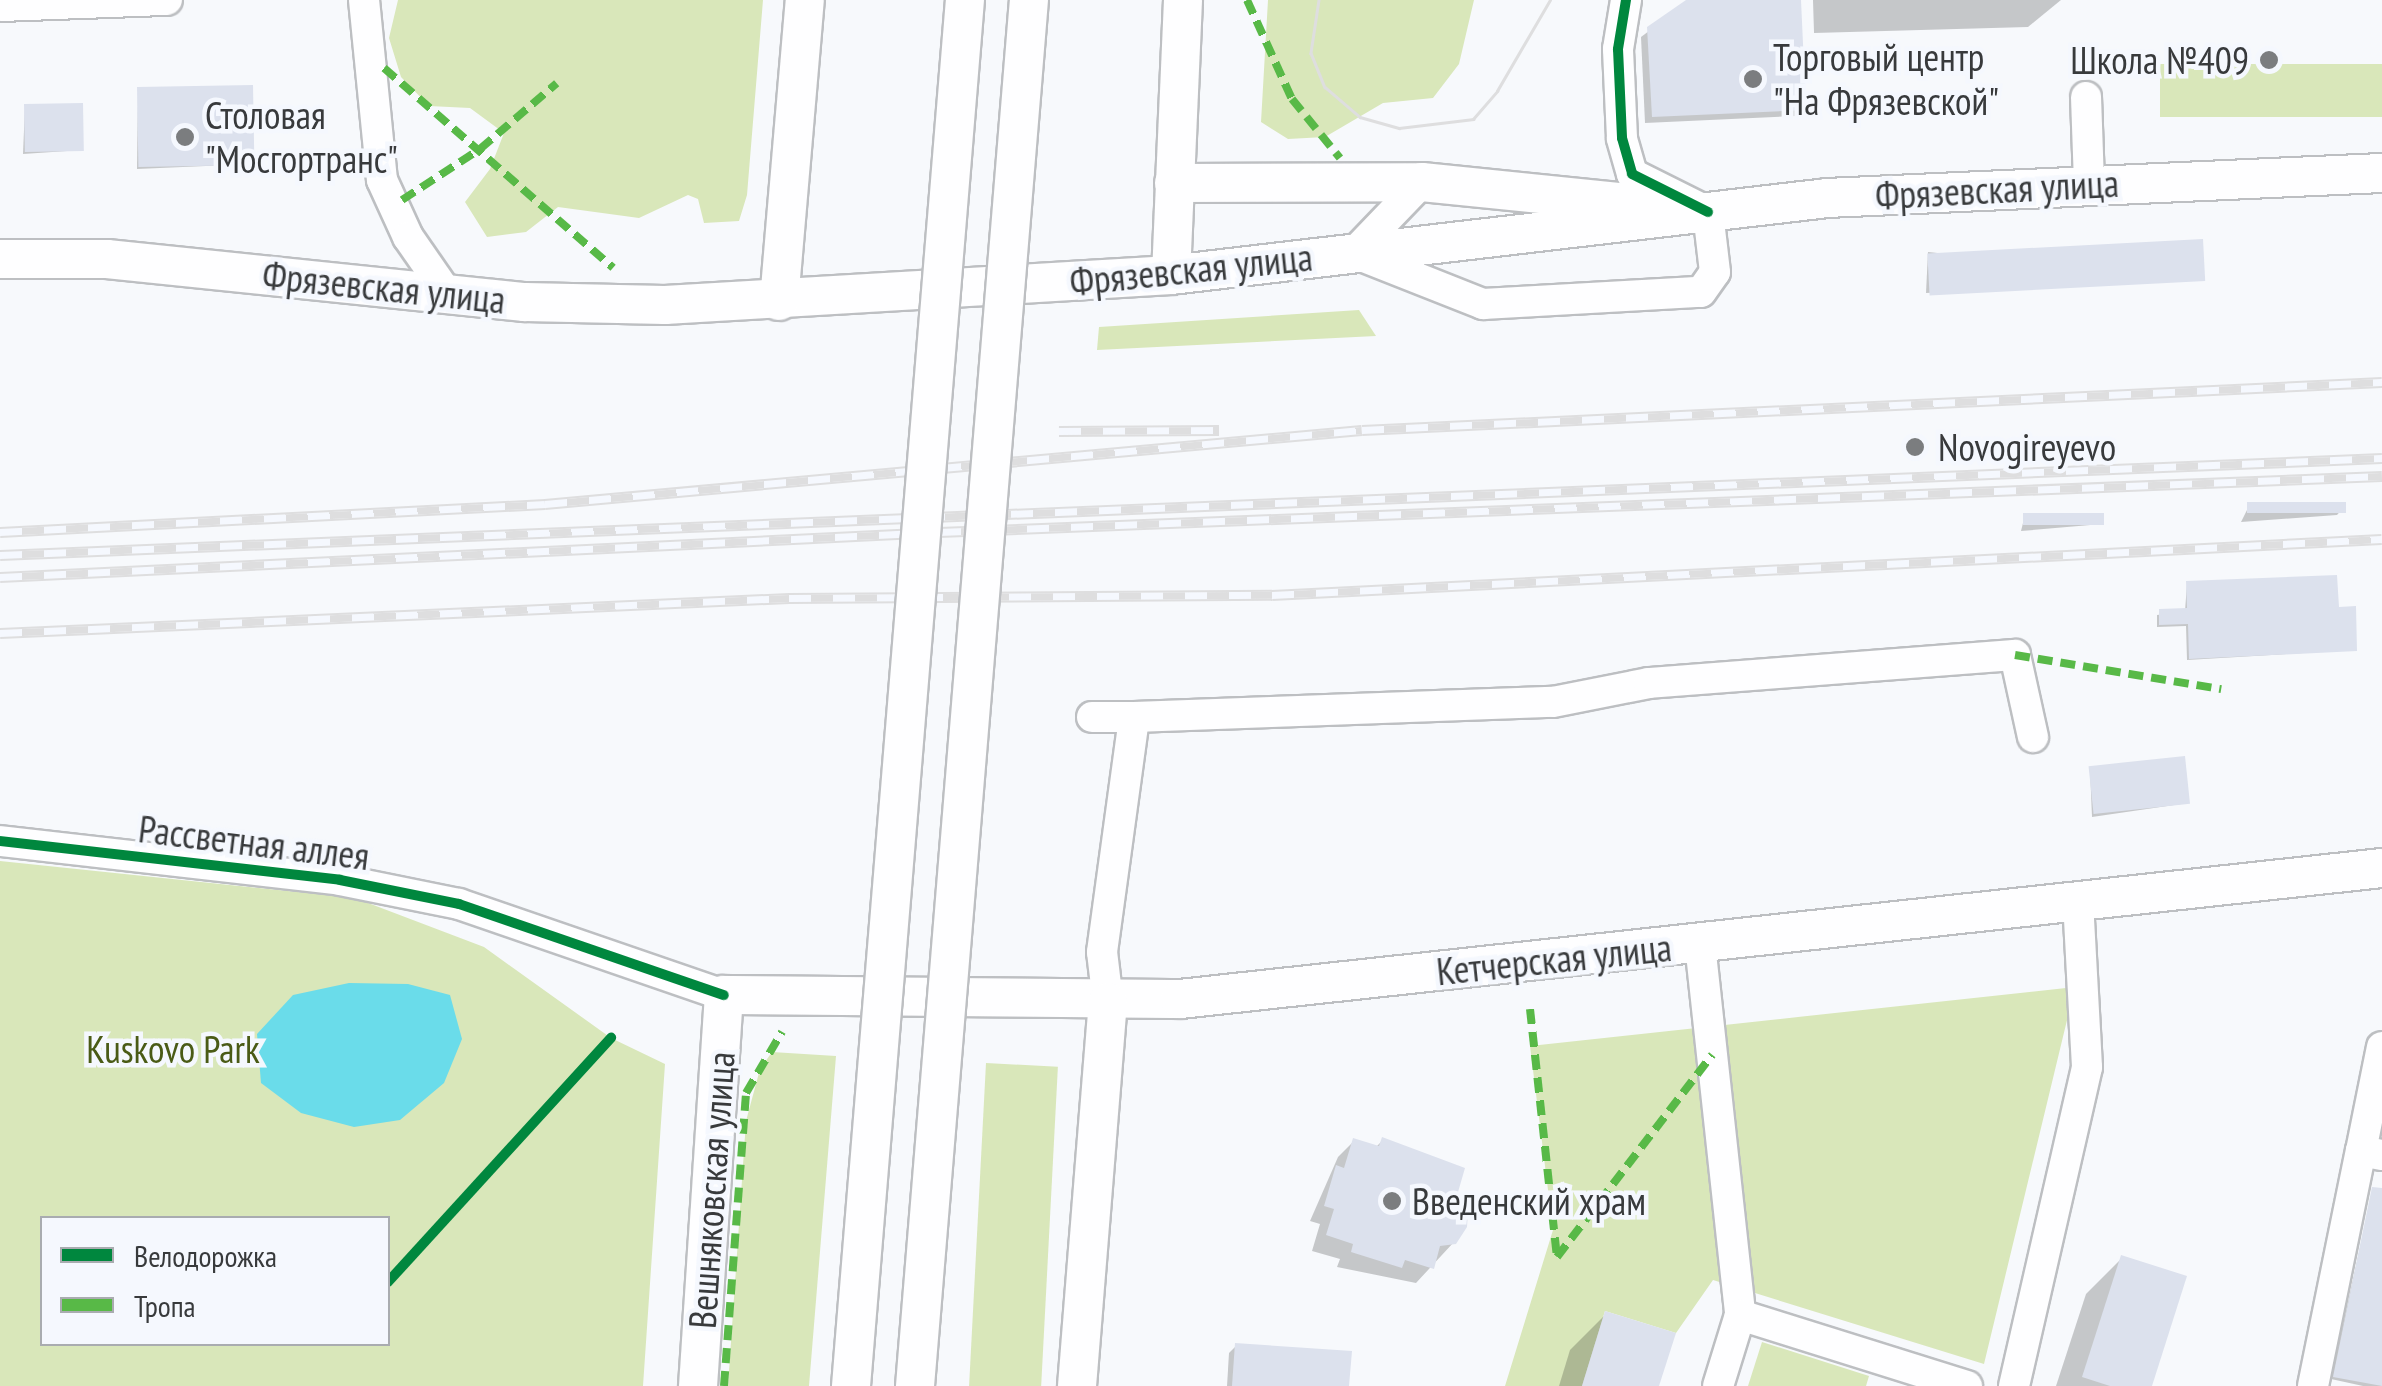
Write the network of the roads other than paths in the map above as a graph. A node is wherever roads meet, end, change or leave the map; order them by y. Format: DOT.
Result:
graph roads {
  1 [pos="167,0"];
  2 [pos="364,0"];
  3 [pos="805,0"];
  4 [pos="965,0"];
  5 [pos="1029,0"];
  6 [pos="1164,0"];
  7 [pos="1183,0"];
  8 [pos="1626,0"];
  9 [pos="0,6"];
  10 [pos="2086,97"];
  11 [pos="2382,173"];
  12 [pos="1422,182"];
  13 [pos="1174,183"];
  14 [pos="2090,184"];
  15 [pos="1708,212"];
  16 [pos="1354,253"];
  17 [pos="0,259"];
  18 [pos="1172,275"];
  19 [pos="449,296"];
  20 [pos="779,301"];
  21 [pos="1092,717"];
  22 [pos="1134,717"];
  23 [pos="2034,737"];
  24 [pos="0,842"];
  25 [pos="2382,868"];
  26 [pos="2078,902"];
  27 [pos="1700,944"];
  28 [pos="724,995"];
  29 [pos="1108,1002"];
  30 [pos="2382,1047"];
  31 [pos="2372,1153"];
  32 [pos="1740,1315"];
  33 [pos="698,1386"];
  34 [pos="851,1386"];
  35 [pos="915,1386"];
  36 [pos="1077,1386"];
  37 [pos="1718,1386"];
  38 [pos="1968,1386"];
  39 [pos="2014,1386"];
  40 [pos="2313,1386"];
  1 -- 9 [label="street"];
  2 -- 19 [label="street"];
  3 -- 20 [label="main road"];
  4 -- 34 [label="main road, bridge"];
  5 -- 35 [label="main road, bridge"];
  6 -- 7 [label="street"];
  7 -- 13 [label="main road"];
  8 -- 15 [label="street"];
  10 -- 14 [label="street"];
  11 -- 14 [label="main road, Фрязевская улица"];
  12 -- 13 [label="main road"];
  12 -- 15 [label="main road"];
  12 -- 16 [label="street"];
  13 -- 18 [label="main road"];
  14 -- 15 [label="main road, Фрязевская улица"];
  15 -- 16 [label="main road, Фрязевская улица"];
  15 -- 16 [label="street"];
  16 -- 18 [label="main road, Фрязевская улица"];
  17 -- 19 [label="main road, Фрязевская улица"];
  18 -- 20 [label="main road, Фрязевская улица"];
  19 -- 20 [label="main road, Фрязевская улица"];
  21 -- 22 [label="street"];
  22 -- 23 [label="street"];
  22 -- 29 [label="street"];
  24 -- 28 [label="street, Рассветная аллея"];
  25 -- 26 [label="main road, Кетчерская улица"];
  26 -- 27 [label="main road, Кетчерская улица"];
  26 -- 39 [label="street"];
  27 -- 29 [label="main road, Кетчерская улица"];
  27 -- 32 [label="street"];
  28 -- 29 [label="main road, Кетчерская улица"];
  28 -- 33 [label="main road, Вешняковская улица"];
  29 -- 36 [label="main road"];
  30 -- 31 [label="street"];
  31 -- 40 [label="street"];
  32 -- 37 [label="street"];
  32 -- 38 [label="street"];
}
